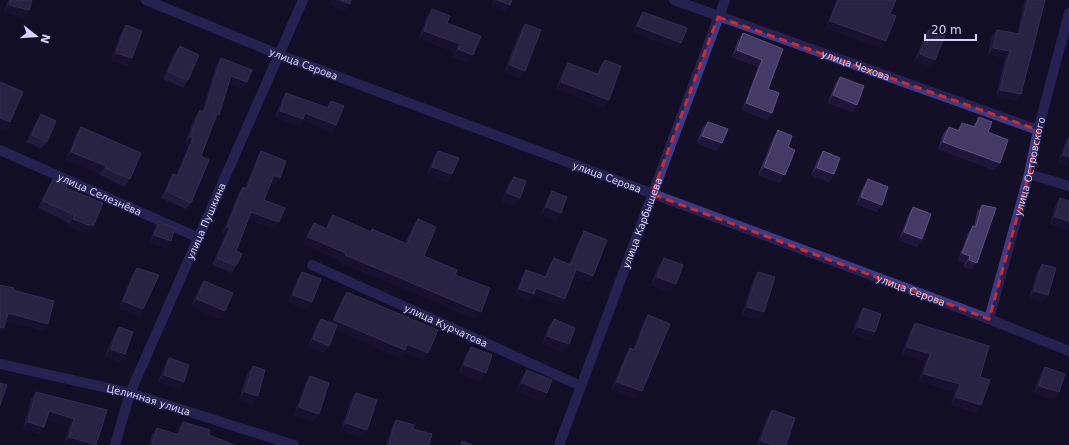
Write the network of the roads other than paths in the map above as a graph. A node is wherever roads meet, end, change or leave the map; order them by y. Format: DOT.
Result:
graph roads {
  1 [pos="146,0"];
  2 [pos="303,0"];
  3 [pos="674,0"];
  4 [pos="725,0"];
  5 [pos="1069,13"];
  6 [pos="718,17"];
  7 [pos="280,55"];
  8 [pos="1038,130"];
  9 [pos="0,150"];
  10 [pos="1029,174"];
  11 [pos="1069,186"];
  12 [pos="652,194"];
  13 [pos="199,238"];
  14 [pos="312,265"];
  15 [pos="989,319"];
  16 [pos="1069,352"];
  17 [pos="0,364"];
  18 [pos="581,386"];
  19 [pos="130,393"];
  20 [pos="115,445"];
  21 [pos="294,445"];
  22 [pos="560,445"];
  1 -- 7 [label="street, улица Серова"];
  2 -- 7 [label="street, улица Пушкина"];
  3 -- 6 [label="street, улица Чехова"];
  4 -- 6 [label="street, улица Карбышева"];
  5 -- 8 [label="street, улица Островского"];
  6 -- 8 [label="street, улица Чехова"];
  6 -- 12 [label="street, улица Карбышева"];
  7 -- 12 [label="street, улица Серова"];
  7 -- 13 [label="street, улица Пушкина"];
  8 -- 10 [label="street, улица Островского"];
  9 -- 13 [label="street, улица Селезнёва"];
  10 -- 11 [label="street"];
  10 -- 15 [label="street, улица Островского"];
  12 -- 15 [label="street, улица Серова"];
  12 -- 18 [label="street, улица Карбышева"];
  13 -- 19 [label="street, улица Пушкина"];
  14 -- 18 [label="street, улица Курчатова"];
  15 -- 16 [label="street, улица Серова"];
  17 -- 19 [label="street, Целинная улица"];
  18 -- 22 [label="street, улица Карбышева"];
  19 -- 20 [label="street, улица Пушкина"];
  19 -- 21 [label="street, Целинная улица"];
}
